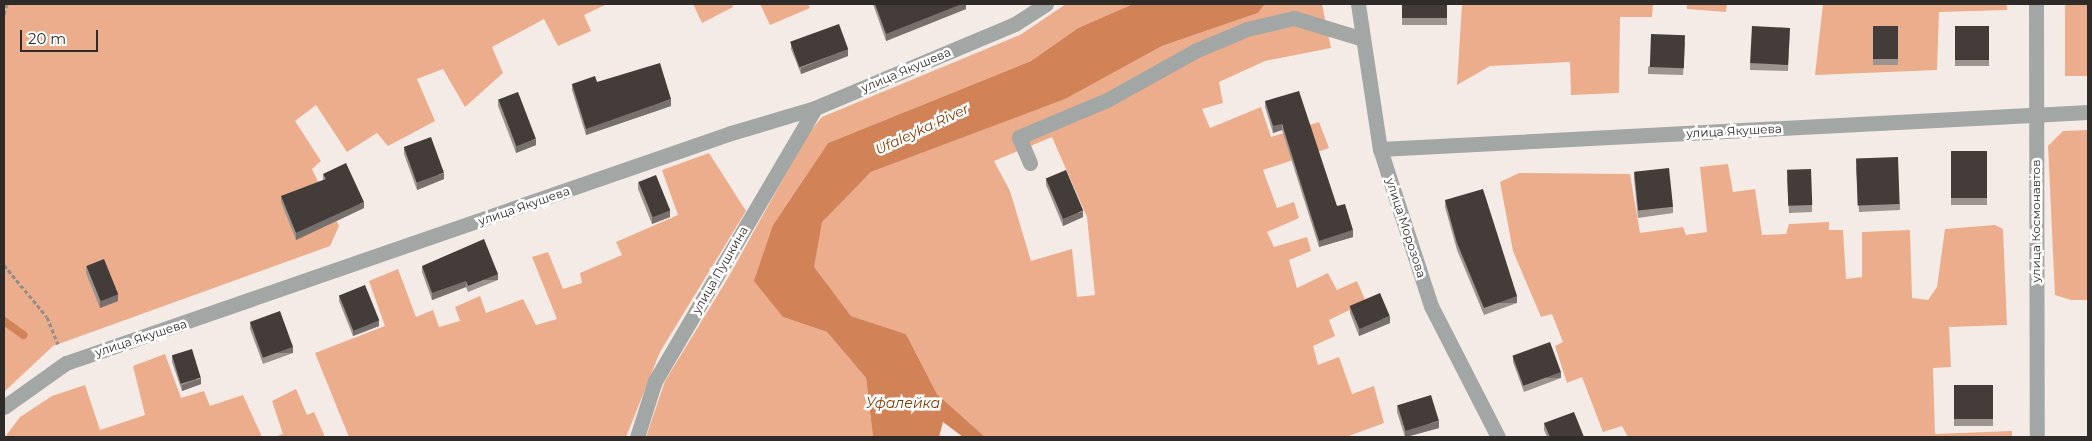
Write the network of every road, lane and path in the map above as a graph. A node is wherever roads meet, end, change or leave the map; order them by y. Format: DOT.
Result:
graph roads {
  1 [pos="6,4"];
  2 [pos="1046,4"];
  3 [pos="1358,4"];
  4 [pos="2036,4"];
  5 [pos="4,14"];
  6 [pos="1363,38"];
  7 [pos="815,108"];
  8 [pos="2088,112"];
  9 [pos="2036,115"];
  10 [pos="1380,149"];
  11 [pos="1030,164"];
  12 [pos="4,265"];
  13 [pos="66,363"];
  14 [pos="4,407"];
  15 [pos="637,437"];
  16 [pos="1498,437"];
  17 [pos="2037,437"];
  1 -- 5 [label="path"];
  2 -- 7 [label="street, улица Якушева"];
  3 -- 6 [label="street, улица Морозова"];
  4 -- 9 [label="street, улица Космонавтов"];
  6 -- 10 [label="street, улица Морозова"];
  6 -- 11 [label="street"];
  7 -- 13 [label="street, улица Якушева"];
  7 -- 15 [label="street, улица Пушкина"];
  8 -- 9 [label="street, улица Якушева"];
  9 -- 10 [label="street, улица Якушева"];
  9 -- 17 [label="street, улица Космонавтов"];
  10 -- 16 [label="street, улица Морозова"];
  12 -- 13 [label="path"];
  13 -- 14 [label="street, улица Якушева"];
}
